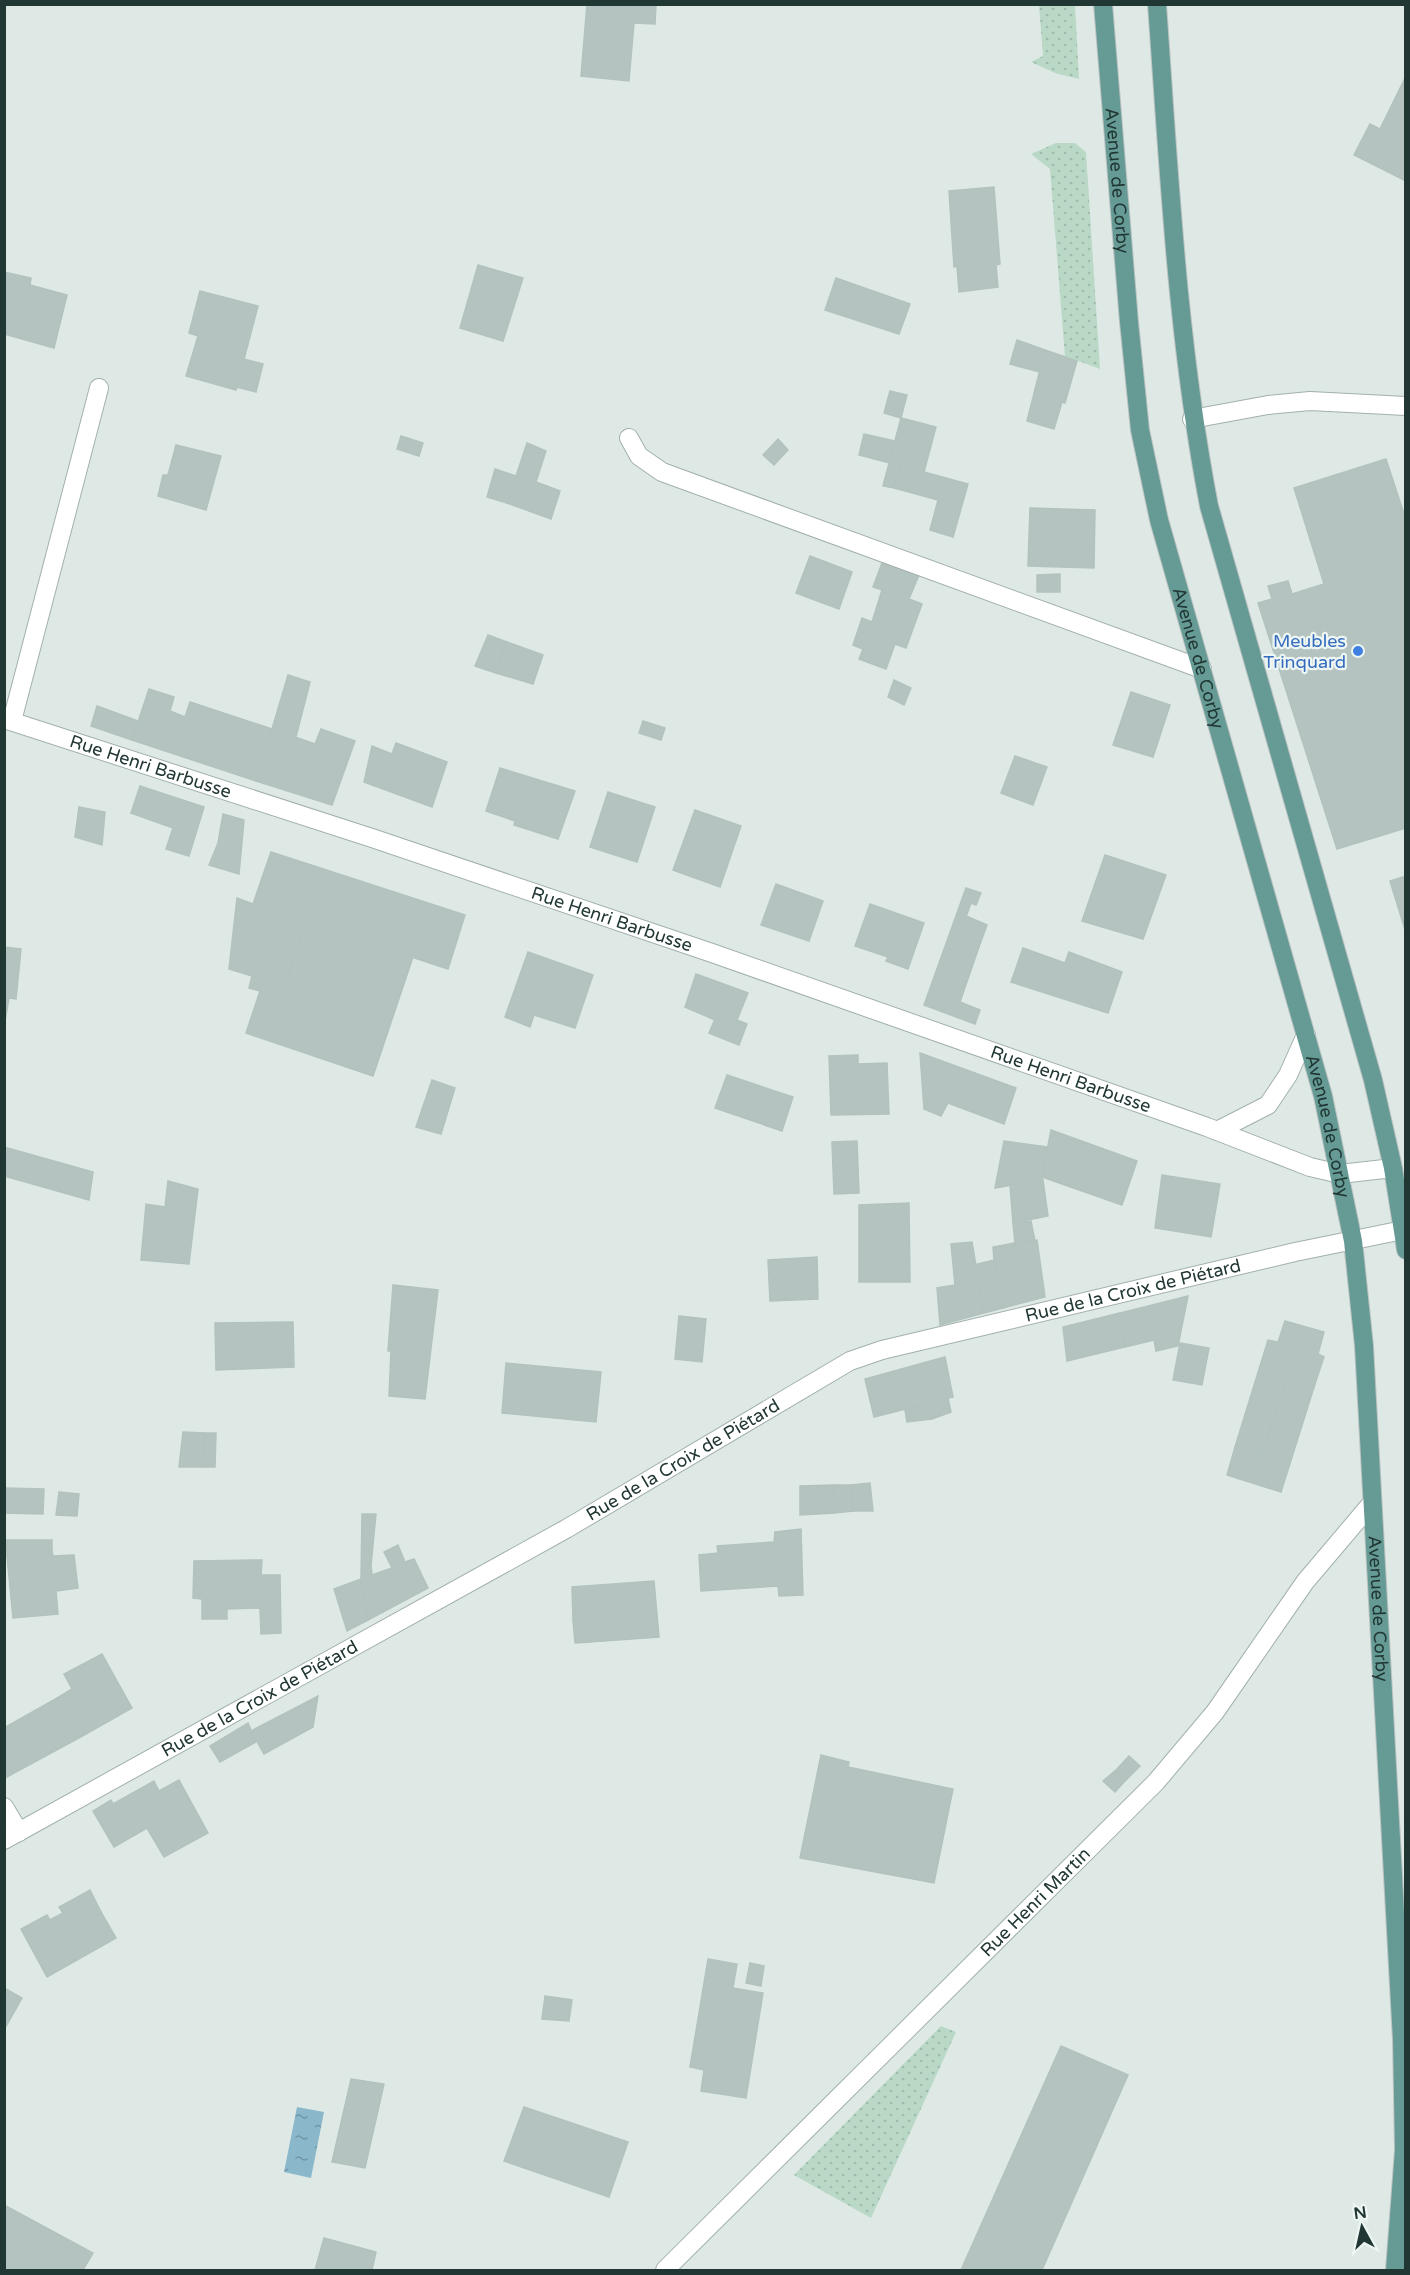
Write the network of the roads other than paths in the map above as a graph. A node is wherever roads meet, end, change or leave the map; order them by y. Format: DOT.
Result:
graph roads {
  1 [pos="1103,4"];
  2 [pos="1157,4"];
  3 [pos="99,388"];
  4 [pos="1406,406"];
  5 [pos="1192,419"];
  6 [pos="629,438"];
  7 [pos="1202,669"];
  8 [pos="8,720"];
  9 [pos="1306,1035"];
  10 [pos="1217,1131"];
  11 [pos="1393,1168"];
  12 [pos="1340,1174"];
  13 [pos="1403,1230"];
  14 [pos="1353,1241"];
  15 [pos="1406,1250"];
  16 [pos="1371,1504"];
  17 [pos="4,1807"];
  18 [pos="12,1836"];
  19 [pos="1405,2150"];
  20 [pos="665,2271"];
  21 [pos="1395,2271"];
  1 -- 7 [label="main road, Avenue de Corby"];
  2 -- 5 [label="main road"];
  3 -- 8 [label="street"];
  4 -- 5 [label="street"];
  5 -- 11 [label="main road"];
  6 -- 7 [label="street"];
  7 -- 9 [label="main road, Avenue de Corby"];
  8 -- 10 [label="street, Rue Henri Barbusse"];
  9 -- 10 [label="street"];
  9 -- 12 [label="main road, Avenue de Corby"];
  10 -- 12 [label="street, Rue Henri Barbusse"];
  11 -- 12 [label="street, Rue Henri Barbusse"];
  11 -- 13 [label="main road"];
  12 -- 14 [label="main road, Avenue de Corby"];
  13 -- 14 [label="street, Rue de la Croix de Piétard"];
  13 -- 15 [label="main road"];
  14 -- 16 [label="main road, Avenue de Corby"];
  14 -- 18 [label="street, Rue de la Croix de Piétard"];
  16 -- 19 [label="main road, Avenue de Corby"];
  16 -- 20 [label="street, Rue Henri Martin"];
  17 -- 18 [label="street, Rue de la Croix de Piétard"];
  19 -- 21 [label="main road, Avenue de Corby"];
}
